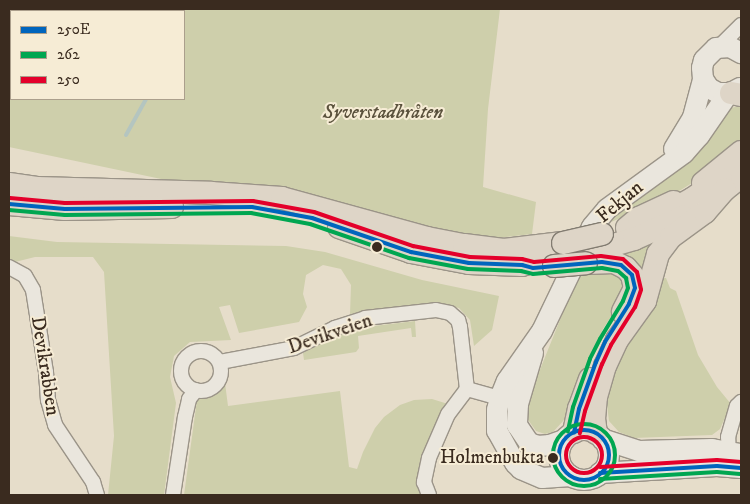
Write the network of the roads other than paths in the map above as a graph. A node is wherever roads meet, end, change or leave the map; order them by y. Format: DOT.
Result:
graph roads {
  1 [pos="741,25"];
  2 [pos="719,47"];
  3 [pos="741,53"];
  4 [pos="704,79"];
  5 [pos="735,92"];
  6 [pos="741,152"];
  7 [pos="741,162"];
  8 [pos="654,174"];
  9 [pos="733,183"];
  10 [pos="9,184"];
  11 [pos="9,204"];
  12 [pos="627,228"];
  13 [pos="594,250"];
  14 [pos="558,256"];
  15 [pos="9,267"];
  16 [pos="220,362"];
  17 [pos="196,390"];
  18 [pos="467,390"];
  19 [pos="509,401"];
  20 [pos="741,402"];
  21 [pos="584,436"];
  22 [pos="737,462"];
  23 [pos="600,473"];
  24 [pos="571,476"];
  25 [pos="97,495"];
  26 [pos="173,495"];
  27 [pos="429,495"];
  1 -- 2 [label="street"];
  2 -- 3 [label="main road"];
  2 -- 4 [label="main road, Fekjan"];
  4 -- 5 [label="main road"];
  4 -- 8 [label="main road, Fekjan"];
  5 -- 8 [label="main road, Fekjan"];
  6 -- 12 [label="main road"];
  7 -- 12 [label="main road"];
  8 -- 19 [label="main road, Fekjan"];
  9 -- 13 [label="main road"];
  9 -- 21 [label="main road"];
  10 -- 14 [label="main road"];
  11 -- 14 [label="main road"];
  12 -- 13 [label="main road"];
  13 -- 14 [label="main road"];
  13 -- 21 [label="main road"];
  15 -- 25 [label="street, Devikrabben"];
  16 -- 17 [label="street"];
  16 -- 17 [label="street"];
  16 -- 18 [label="street, Devikveien"];
  17 -- 26 [label="street"];
  18 -- 19 [label="street"];
  18 -- 27 [label="street"];
  19 -- 21 [label="main road, Fekjan"];
  19 -- 24 [label="main road, Fekjan"];
  20 -- 22 [label="street"];
  21 -- 22 [label="main road, Fekjan"];
  21 -- 23 [label="main road"];
  21 -- 24 [label="main road"];
  22 -- 23 [label="main road"];
  23 -- 24 [label="main road"];
}
